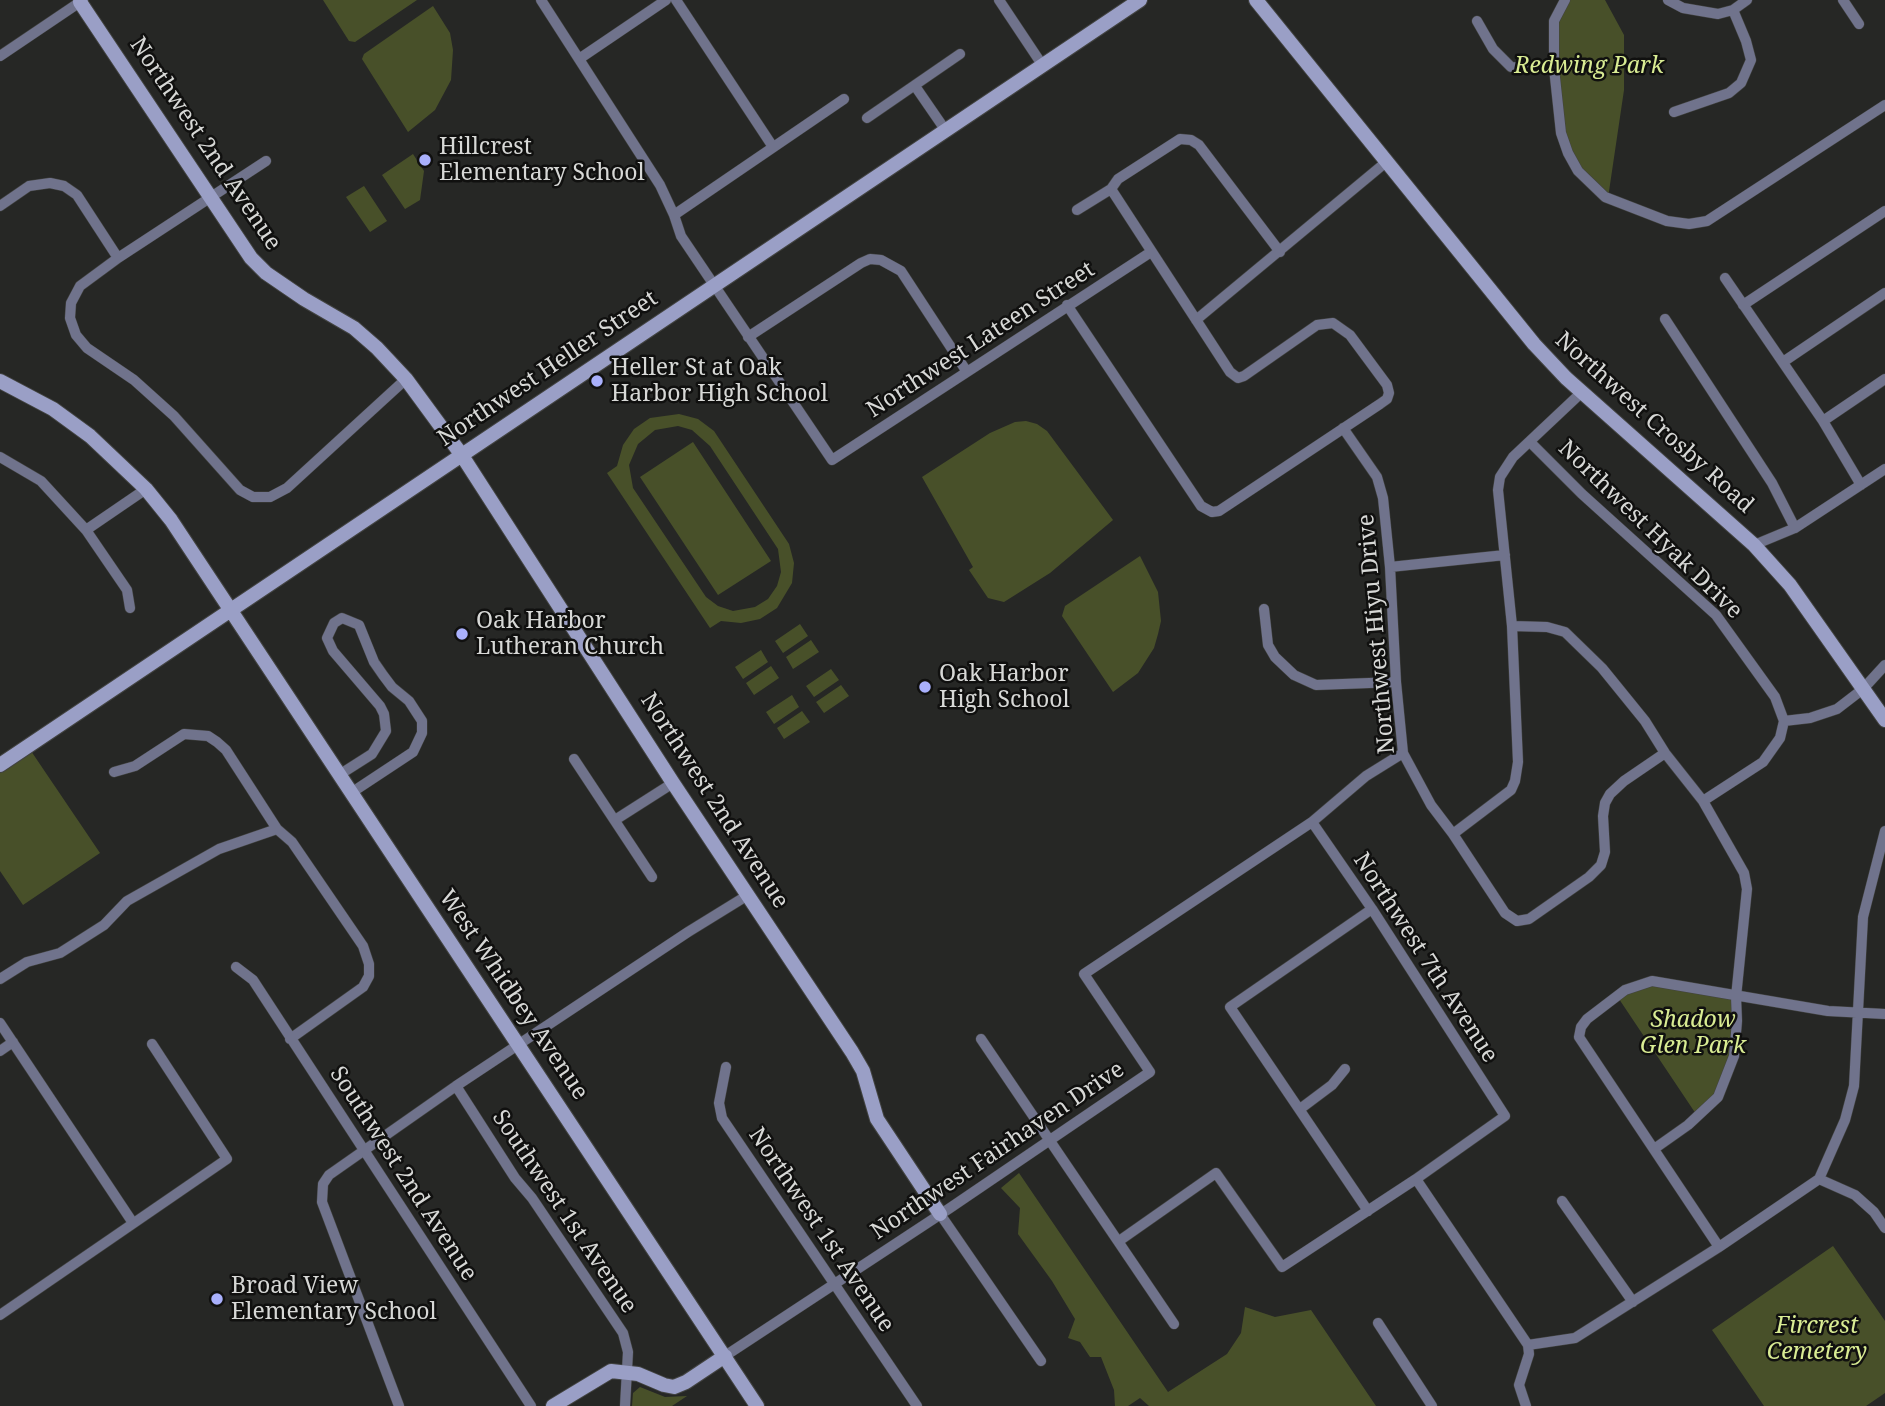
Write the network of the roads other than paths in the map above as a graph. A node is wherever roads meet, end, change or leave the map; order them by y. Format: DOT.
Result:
graph roads {
  1 [pos="541,0"];
  2 [pos="666,0"];
  3 [pos="676,0"];
  4 [pos="999,0"];
  5 [pos="1140,0"];
  6 [pos="1256,0"];
  7 [pos="1565,0"];
  8 [pos="1668,0"];
  9 [pos="1747,0"];
  10 [pos="1843,0"];
  11 [pos="81,1"];
  12 [pos="1733,10"];
  13 [pos="1477,21"];
  14 [pos="1858,24"];
  15 [pos="960,54"];
  16 [pos="0,56"];
  17 [pos="579,59"];
  18 [pos="1043,66"];
  19 [pos="1554,68"];
  20 [pos="915,86"];
  21 [pos="844,99"];
  22 [pos="1885,105"];
  23 [pos="1674,112"];
  24 [pos="867,118"];
  25 [pos="946,131"];
  26 [pos="773,147"];
  27 [pos="266,161"];
  28 [pos="1385,163"];
  29 [pos="1111,188"];
  30 [pos="212,197"];
  31 [pos="0,206"];
  32 [pos="1077,210"];
  33 [pos="1885,211"];
  34 [pos="674,215"];
  35 [pos="1151,252"];
  36 [pos="1280,252"];
  37 [pos="118,258"];
  38 [pos="1725,278"];
  39 [pos="714,286"];
  40 [pos="1885,293"];
  41 [pos="1067,305"];
  42 [pos="1743,305"];
  43 [pos="1665,319"];
  44 [pos="1196,320"];
  45 [pos="748,337"];
  46 [pos="1783,362"];
  47 [pos="967,372"];
  48 [pos="406,379"];
  49 [pos="1885,379"];
  50 [pos="0,380"];
  51 [pos="1581,392"];
  52 [pos="1823,421"];
  53 [pos="1343,428"];
  54 [pos="1530,442"];
  55 [pos="461,454"];
  56 [pos="0,457"];
  57 [pos="1885,469"];
  58 [pos="1861,485"];
  59 [pos="146,489"];
  60 [pos="1795,528"];
  61 [pos="86,530"];
  62 [pos="1754,545"];
  63 [pos="1505,555"];
  64 [pos="1390,567"];
  65 [pos="130,608"];
  66 [pos="1264,610"];
  67 [pos="229,611"];
  68 [pos="1513,626"];
  69 [pos="1885,665"];
  70 [pos="1396,682"];
  71 [pos="1863,689"];
  72 [pos="1784,720"];
  73 [pos="1885,720"];
  74 [pos="1404,753"];
  75 [pos="1665,753"];
  76 [pos="574,759"];
  77 [pos="0,765"];
  78 [pos="114,772"];
  79 [pos="339,775"];
  80 [pos="673,783"];
  81 [pos="351,793"];
  82 [pos="1703,801"];
  83 [pos="615,820"];
  84 [pos="1312,822"];
  85 [pos="277,829"];
  86 [pos="1885,831"];
  87 [pos="1453,834"];
  88 [pos="652,877"];
  89 [pos="748,895"];
  90 [pos="1372,909"];
  91 [pos="236,967"];
  92 [pos="0,979"];
  93 [pos="1736,997"];
  94 [pos="1859,1013"];
  95 [pos="1885,1014"];
  96 [pos="0,1023"];
  97 [pos="290,1039"];
  98 [pos="981,1039"];
  99 [pos="13,1042"];
  100 [pos="152,1044"];
  101 [pos="519,1045"];
  102 [pos="0,1051"];
  103 [pos="726,1067"];
  104 [pos="1345,1069"];
  105 [pos="457,1086"];
  106 [pos="1300,1110"];
  107 [pos="1050,1141"];
  108 [pos="364,1149"];
  109 [pos="1654,1149"];
  110 [pos="1416,1179"];
  111 [pos="1819,1179"];
  112 [pos="1562,1201"];
  113 [pos="1368,1211"];
  114 [pos="940,1214"];
  115 [pos="133,1223"];
  116 [pos="1885,1228"];
  117 [pos="1119,1241"];
  118 [pos="1719,1247"];
  119 [pos="835,1283"];
  120 [pos="1633,1302"];
  121 [pos="0,1315"];
  122 [pos="1378,1323"];
  123 [pos="1174,1325"];
  124 [pos="1528,1345"];
  125 [pos="725,1356"];
  126 [pos="1041,1361"];
  127 [pos="625,1371"];
  128 [pos="1522,1405"];
  129 [pos="399,1406"];
  130 [pos="531,1406"];
  131 [pos="553,1406"];
  132 [pos="625,1406"];
  133 [pos="757,1406"];
  134 [pos="917,1406"];
  135 [pos="1432,1406"];
  1 -- 17 [label="street"];
  2 -- 17 [label="street"];
  3 -- 26 [label="street"];
  4 -- 18 [label="street"];
  5 -- 18 [label="street, Northwest Heller Street"];
  6 -- 28 [label="street, Northwest Crosby Road"];
  7 -- 19 [label="street"];
  8 -- 12 [label="street"];
  9 -- 12 [label="street"];
  10 -- 14 [label="street"];
  11 -- 16 [label="street"];
  11 -- 30 [label="street, Northwest 2nd Avenue"];
  12 -- 23 [label="street"];
  13 -- 19 [label="street"];
  15 -- 20 [label="street"];
  17 -- 34 [label="street"];
  18 -- 25 [label="street, Northwest Heller Street"];
  19 -- 22 [label="street"];
  20 -- 24 [label="street"];
  20 -- 25 [label="street"];
  21 -- 26 [label="street"];
  25 -- 39 [label="street, Northwest Heller Street"];
  26 -- 34 [label="street"];
  27 -- 30 [label="street"];
  28 -- 36 [label="street"];
  28 -- 51 [label="street, Northwest Crosby Road"];
  29 -- 32 [label="street"];
  29 -- 35 [label="street"];
  29 -- 36 [label="street"];
  30 -- 37 [label="street"];
  30 -- 48 [label="street, Northwest 2nd Avenue"];
  31 -- 37 [label="street"];
  33 -- 42 [label="street"];
  34 -- 39 [label="street"];
  35 -- 41 [label="street, Northwest Lateen Street"];
  35 -- 44 [label="street"];
  36 -- 44 [label="street"];
  37 -- 48 [label="street"];
  38 -- 42 [label="street"];
  39 -- 45 [label="street"];
  39 -- 55 [label="street, Northwest Heller Street"];
  40 -- 46 [label="street"];
  41 -- 47 [label="street, Northwest Lateen Street"];
  41 -- 53 [label="street"];
  42 -- 46 [label="street"];
  43 -- 60 [label="street"];
  44 -- 53 [label="street"];
  45 -- 47 [label="street"];
  45 -- 47 [label="street, Northwest Lateen Street"];
  46 -- 52 [label="street"];
  48 -- 55 [label="street, Northwest 2nd Avenue"];
  49 -- 52 [label="street"];
  50 -- 59 [label="street, West Whidbey Avenue"];
  51 -- 54 [label="street"];
  51 -- 62 [label="street, Northwest Crosby Road"];
  52 -- 58 [label="street"];
  53 -- 64 [label="street, Northwest Hiyu Drive"];
  54 -- 63 [label="street"];
  54 -- 72 [label="street, Northwest Hyak Drive"];
  55 -- 67 [label="street, Northwest Heller Street"];
  55 -- 80 [label="street, Northwest 2nd Avenue"];
  56 -- 61 [label="street"];
  57 -- 58 [label="street"];
  58 -- 60 [label="street"];
  59 -- 61 [label="street"];
  59 -- 67 [label="street, West Whidbey Avenue"];
  60 -- 62 [label="street"];
  61 -- 65 [label="street"];
  62 -- 71 [label="street, Northwest Crosby Road"];
  63 -- 64 [label="street"];
  63 -- 68 [label="street"];
  64 -- 70 [label="street, Northwest Hiyu Drive"];
  66 -- 70 [label="street"];
  67 -- 77 [label="street, Northwest Heller Street"];
  67 -- 79 [label="street, West Whidbey Avenue"];
  68 -- 75 [label="street"];
  68 -- 87 [label="street"];
  69 -- 71 [label="street"];
  70 -- 74 [label="street, Northwest Hiyu Drive"];
  71 -- 72 [label="street"];
  71 -- 73 [label="street, Northwest Crosby Road"];
  72 -- 82 [label="street"];
  74 -- 84 [label="street, Northwest Fairhaven Drive"];
  74 -- 87 [label="street, Northwest Hiyu Drive"];
  75 -- 82 [label="street"];
  75 -- 87 [label="street, Northwest Hiyu Drive"];
  76 -- 83 [label="street"];
  78 -- 85 [label="street"];
  79 -- 81 [label="street, West Whidbey Avenue"];
  79 -- 81 [label="street"];
  80 -- 83 [label="street"];
  80 -- 89 [label="street, Northwest 2nd Avenue"];
  81 -- 101 [label="street, West Whidbey Avenue"];
  82 -- 93 [label="street"];
  83 -- 88 [label="street"];
  84 -- 90 [label="street, Northwest 7th Avenue"];
  84 -- 107 [label="street, Northwest Fairhaven Drive"];
  85 -- 92 [label="street"];
  85 -- 97 [label="street"];
  86 -- 94 [label="street"];
  89 -- 101 [label="street"];
  89 -- 114 [label="street, Northwest 2nd Avenue"];
  90 -- 106 [label="street"];
  90 -- 110 [label="street, Northwest 7th Avenue"];
  91 -- 97 [label="street, Southwest 2nd Avenue"];
  93 -- 94 [label="street"];
  93 -- 109 [label="street"];
  93 -- 109 [label="street"];
  94 -- 95 [label="street"];
  94 -- 111 [label="street"];
  96 -- 99 [label="street"];
  97 -- 108 [label="street, Southwest 2nd Avenue"];
  98 -- 107 [label="street"];
  99 -- 102 [label="street"];
  99 -- 115 [label="street"];
  100 -- 115 [label="street"];
  101 -- 105 [label="street"];
  101 -- 125 [label="street, West Whidbey Avenue"];
  103 -- 119 [label="street, Northwest 1st Avenue"];
  104 -- 106 [label="street"];
  105 -- 108 [label="street"];
  105 -- 127 [label="street, Southwest 1st Avenue"];
  106 -- 113 [label="street"];
  107 -- 114 [label="street, Northwest Fairhaven Drive"];
  107 -- 117 [label="street"];
  108 -- 129 [label="street"];
  108 -- 130 [label="street, Southwest 2nd Avenue"];
  109 -- 118 [label="street"];
  110 -- 113 [label="street"];
  110 -- 124 [label="street"];
  111 -- 116 [label="street"];
  111 -- 118 [label="street"];
  112 -- 120 [label="street"];
  113 -- 117 [label="street"];
  114 -- 119 [label="street, Northwest Fairhaven Drive"];
  114 -- 126 [label="street, Northwest 2nd Avenue"];
  115 -- 121 [label="street"];
  117 -- 123 [label="street"];
  118 -- 120 [label="street"];
  119 -- 125 [label="street, Northwest Fairhaven Drive"];
  119 -- 134 [label="street, Northwest 1st Avenue"];
  120 -- 124 [label="street"];
  122 -- 135 [label="street"];
  124 -- 128 [label="street"];
  125 -- 127 [label="street"];
  125 -- 133 [label="street, West Whidbey Avenue"];
  127 -- 131 [label="street"];
  127 -- 132 [label="street, Southwest 1st Avenue"];
}
